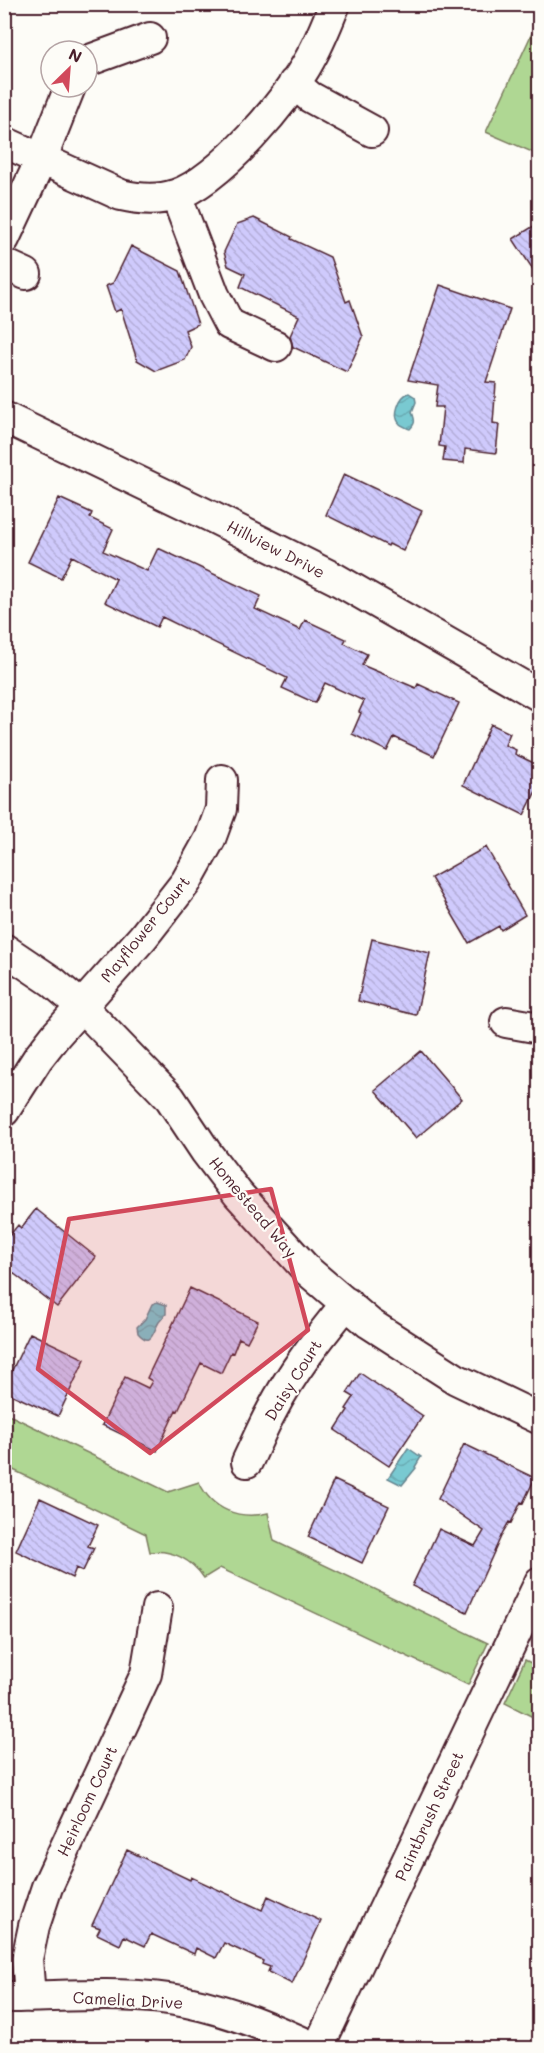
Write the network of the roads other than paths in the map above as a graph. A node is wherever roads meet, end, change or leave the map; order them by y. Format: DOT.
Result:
graph roads {
  1 [pos="335,4"];
  2 [pos="150,38"];
  3 [pos="99,57"];
  4 [pos="294,83"];
  5 [pos="64,99"];
  6 [pos="372,131"];
  7 [pos="4,142"];
  8 [pos="41,160"];
  9 [pos="177,195"];
  10 [pos="4,239"];
  11 [pos="276,346"];
  12 [pos="4,417"];
  13 [pos="540,696"];
  14 [pos="222,780"];
  15 [pos="4,949"];
  16 [pos="81,1006"];
  17 [pos="506,1022"];
  18 [pos="540,1028"];
  19 [pos="4,1111"];
  20 [pos="347,1303"];
  21 [pos="540,1419"];
  22 [pos="247,1462"];
  23 [pos="540,1582"];
  24 [pos="157,1608"];
  25 [pos="17,1997"];
  26 [pos="316,2049"];
  1 -- 4 [label="street"];
  2 -- 3 [label="street"];
  4 -- 6 [label="street"];
  4 -- 9 [label="street"];
  5 -- 8 [label="street"];
  7 -- 8 [label="street"];
  8 -- 9 [label="street"];
  8 -- 10 [label="street"];
  9 -- 11 [label="street"];
  12 -- 13 [label="street, Hillview Drive"];
  14 -- 16 [label="street, Mayflower Court"];
  15 -- 16 [label="street, Homestead Way"];
  16 -- 19 [label="street, Mayflower Court"];
  16 -- 20 [label="street, Homestead Way"];
  17 -- 18 [label="street"];
  20 -- 21 [label="street, Homestead Way"];
  20 -- 22 [label="street, Daisy Court"];
  23 -- 26 [label="street, Paintbrush Street"];
  24 -- 25 [label="street, Heirloom Court"];
  25 -- 26 [label="street, Camelia Drive"];
}
